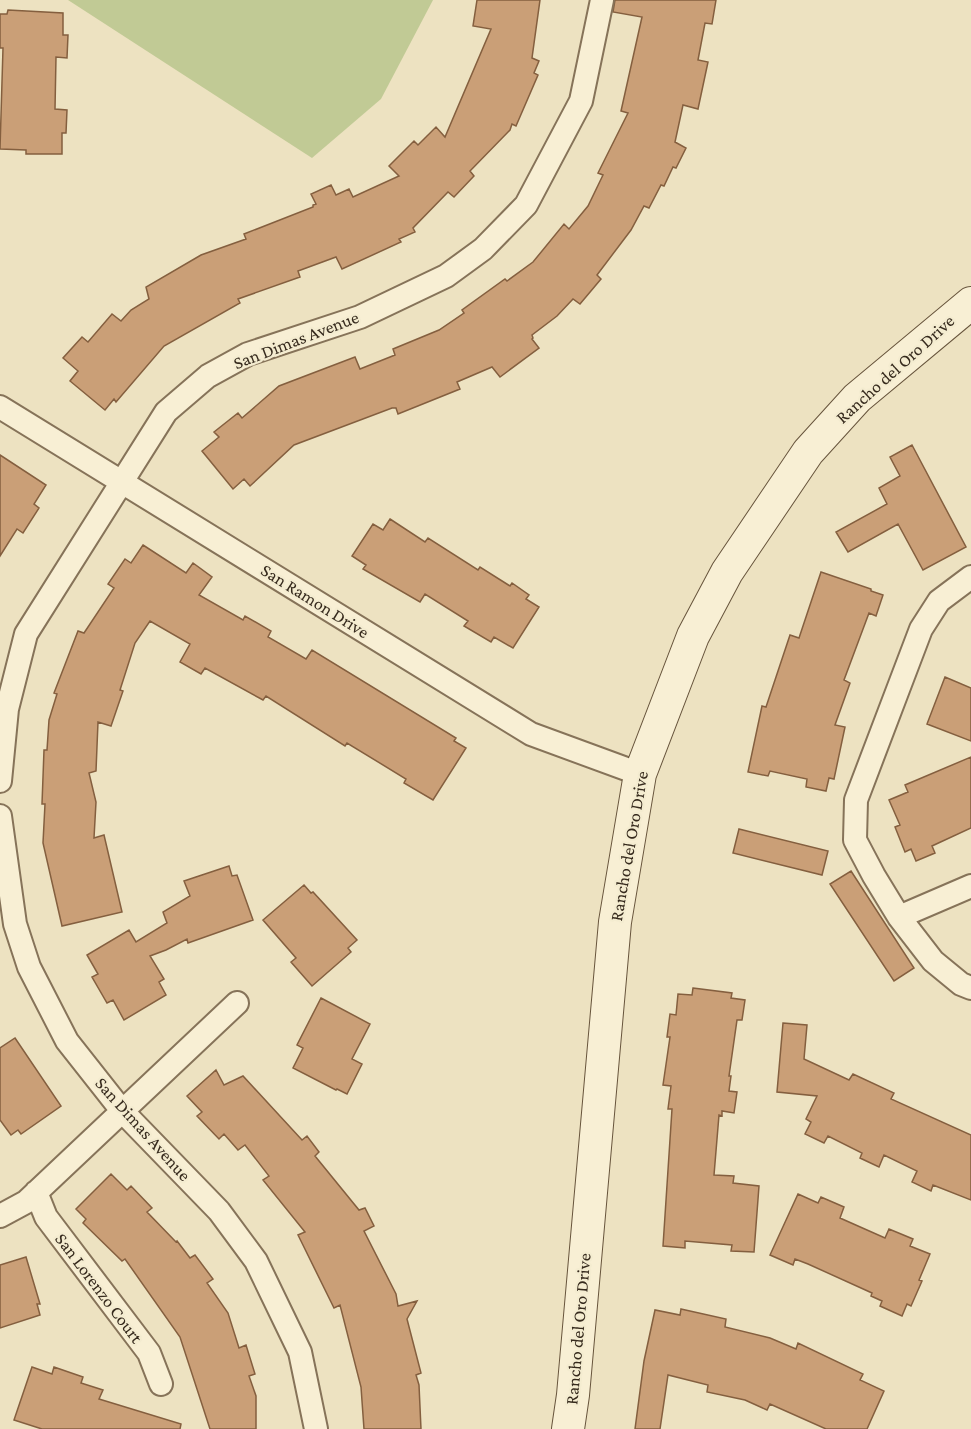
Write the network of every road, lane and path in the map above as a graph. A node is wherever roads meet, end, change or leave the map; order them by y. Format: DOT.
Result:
graph roads {
  1 [pos="602,0"];
  2 [pos="971,303"];
  3 [pos="0,407"];
  4 [pos="122,482"];
  5 [pos="971,577"];
  6 [pos="640,774"];
  7 [pos="0,781"];
  8 [pos="0,816"];
  9 [pos="971,886"];
  10 [pos="899,917"];
  11 [pos="971,988"];
  12 [pos="237,1003"];
  13 [pos="123,1112"];
  14 [pos="36,1192"];
  15 [pos="0,1216"];
  16 [pos="161,1384"];
  17 [pos="316,1429"];
  18 [pos="568,1429"];
  1 -- 4 [label="street, San Dimas Avenue"];
  2 -- 6 [label="main road, Rancho del Oro Drive"];
  3 -- 4 [label="street, San Ramon Drive"];
  4 -- 6 [label="street, San Ramon Drive"];
  4 -- 7 [label="street, San Dimas Avenue"];
  5 -- 10 [label="street"];
  6 -- 18 [label="main road, Rancho del Oro Drive"];
  8 -- 13 [label="street, San Dimas Avenue"];
  9 -- 10 [label="street"];
  10 -- 11 [label="street"];
  12 -- 13 [label="street"];
  13 -- 14 [label="street"];
  13 -- 17 [label="street, San Dimas Avenue"];
  14 -- 15 [label="street"];
  14 -- 16 [label="street, San Lorenzo Court"];
}
